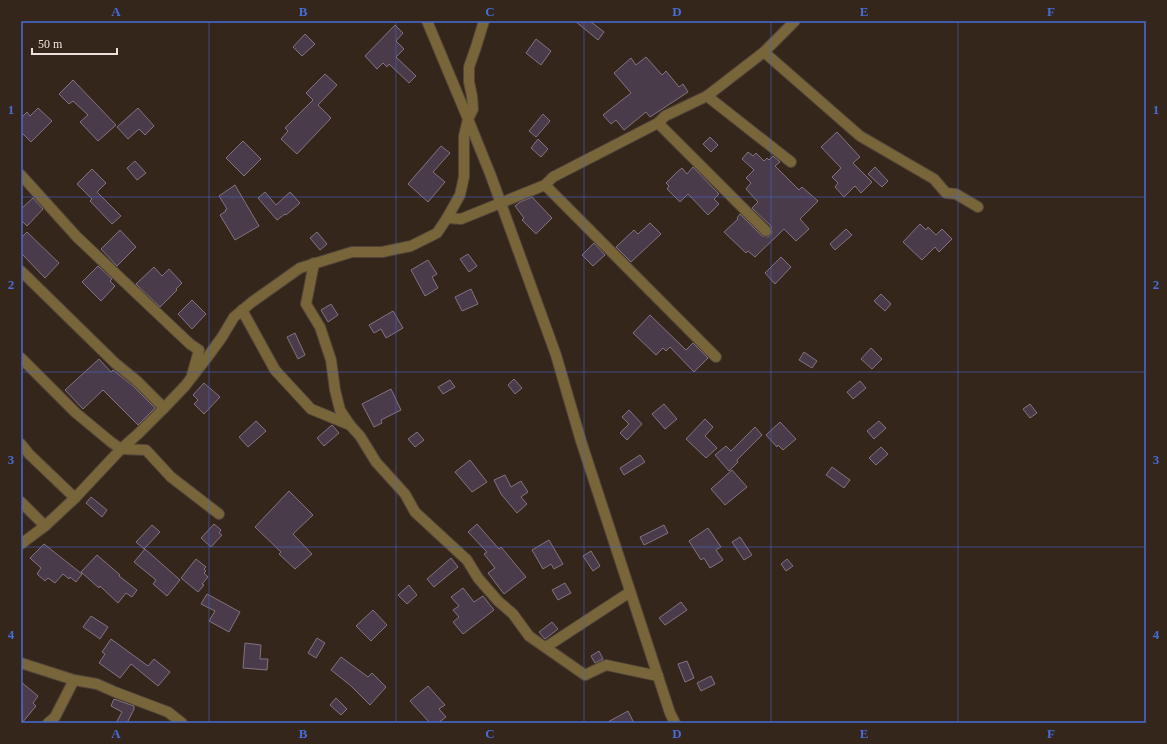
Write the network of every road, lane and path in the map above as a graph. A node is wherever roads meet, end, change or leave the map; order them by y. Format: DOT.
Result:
graph roads {
  1 [pos="427,21"];
  2 [pos="484,21"];
  3 [pos="796,21"];
  4 [pos="764,52"];
  5 [pos="707,96"];
  6 [pos="468,119"];
  7 [pos="658,123"];
  8 [pos="791,162"];
  9 [pos="21,175"];
  10 [pos="545,185"];
  11 [pos="500,202"];
  12 [pos="978,207"];
  13 [pos="447,218"];
  14 [pos="766,231"];
  15 [pos="314,263"];
  16 [pos="21,271"];
  17 [pos="242,310"];
  18 [pos="716,357"];
  19 [pos="21,358"];
  20 [pos="191,379"];
  21 [pos="164,408"];
  22 [pos="350,424"];
  23 [pos="21,444"];
  24 [pos="121,449"];
  25 [pos="75,498"];
  26 [pos="21,502"];
  27 [pos="219,514"];
  28 [pos="46,526"];
  29 [pos="21,544"];
  30 [pos="630,592"];
  31 [pos="546,647"];
  32 [pos="21,663"];
  33 [pos="658,676"];
  34 [pos="74,680"];
  35 [pos="48,723"];
  36 [pos="182,723"];
  37 [pos="675,723"];
  1 -- 6 [label="street"];
  2 -- 6 [label="street"];
  3 -- 4 [label="street"];
  4 -- 5 [label="street"];
  4 -- 12 [label="street"];
  5 -- 7 [label="street"];
  5 -- 8 [label="street"];
  6 -- 11 [label="street"];
  6 -- 13 [label="street"];
  7 -- 10 [label="street"];
  7 -- 14 [label="street"];
  9 -- 20 [label="street"];
  10 -- 11 [label="street"];
  10 -- 18 [label="street"];
  11 -- 13 [label="street"];
  11 -- 30 [label="street"];
  13 -- 15 [label="street"];
  15 -- 17 [label="street"];
  15 -- 22 [label="street"];
  16 -- 21 [label="street"];
  17 -- 20 [label="street"];
  17 -- 22 [label="street"];
  19 -- 24 [label="street"];
  20 -- 21 [label="street"];
  21 -- 24 [label="street"];
  22 -- 31 [label="street"];
  23 -- 25 [label="street"];
  24 -- 25 [label="street"];
  24 -- 27 [label="street"];
  25 -- 28 [label="street"];
  26 -- 28 [label="street"];
  28 -- 29 [label="street"];
  30 -- 31 [label="street"];
  30 -- 33 [label="street"];
  31 -- 33 [label="street"];
  32 -- 34 [label="street"];
  33 -- 37 [label="street"];
  34 -- 35 [label="street"];
  34 -- 36 [label="street"];
}
